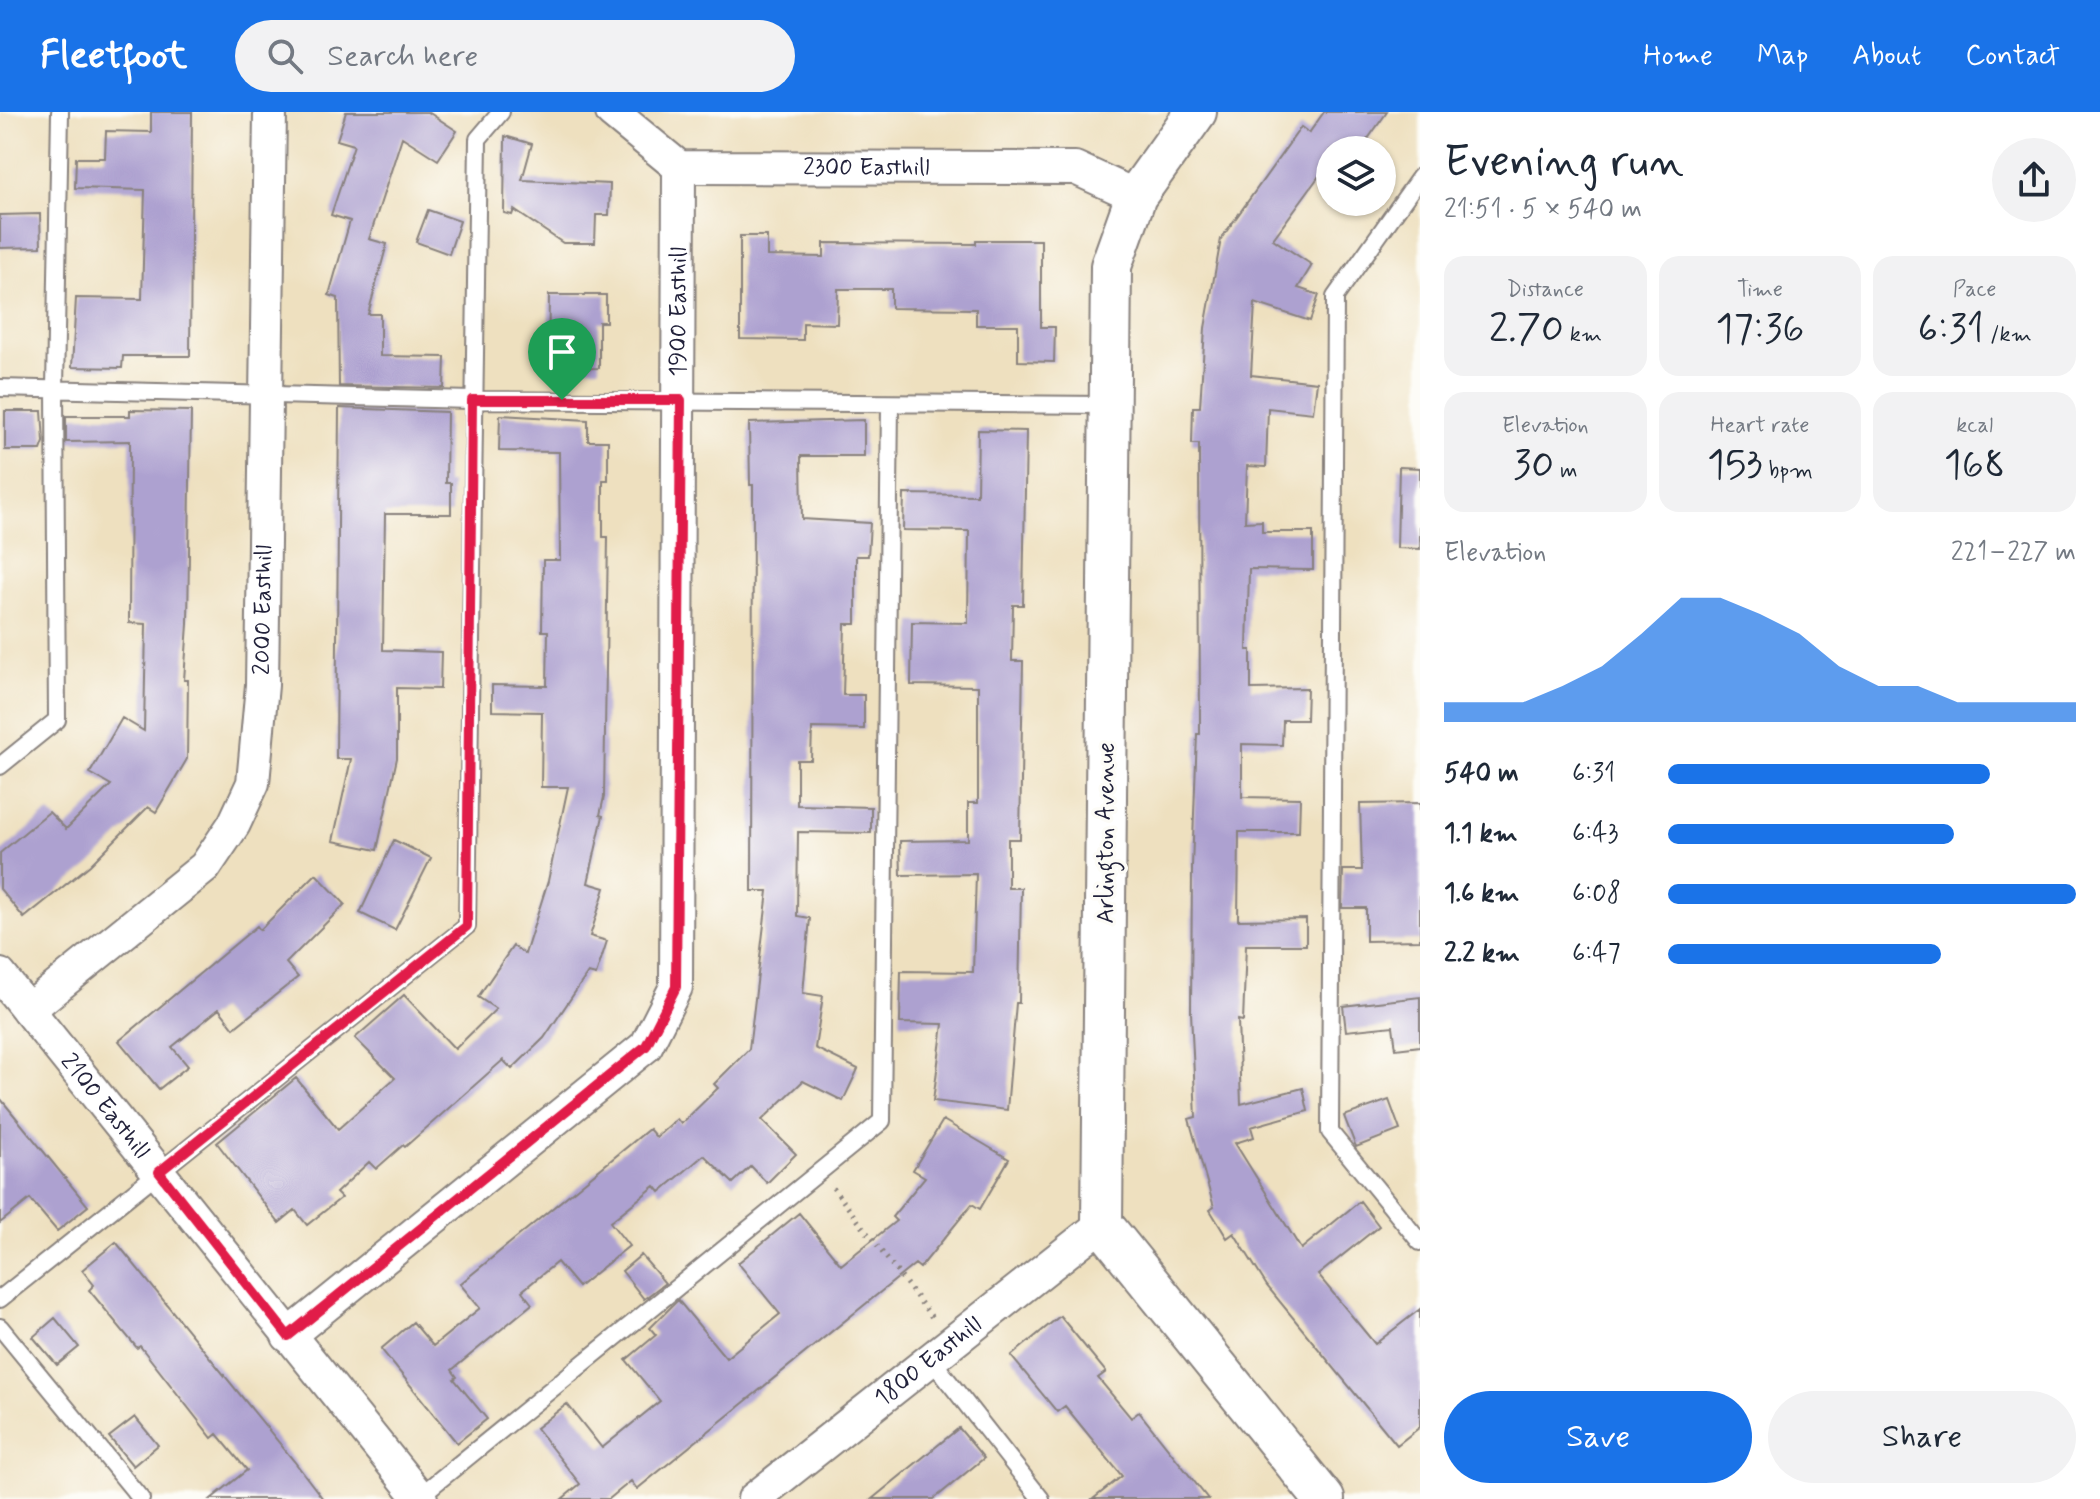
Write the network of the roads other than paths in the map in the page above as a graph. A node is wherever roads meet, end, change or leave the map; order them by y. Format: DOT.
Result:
graph roads {
  1 [pos="60,112"];
  2 [pos="270,112"];
  3 [pos="501,112"];
  4 [pos="612,112"];
  5 [pos="1196,112"];
  6 [pos="679,167"];
  7 [pos="1420,177"];
  8 [pos="1136,196"];
  9 [pos="0,388"];
  10 [pos="55,388"];
  11 [pos="264,394"];
  12 [pos="472,400"];
  13 [pos="681,400"];
  14 [pos="890,404"];
  15 [pos="1109,405"];
  16 [pos="0,766"];
  17 [pos="0,975"];
  18 [pos="28,1010"];
  19 [pos="159,1172"];
  20 [pos="1102,1224"];
  21 [pos="1420,1242"];
  22 [pos="0,1299"];
  23 [pos="0,1327"];
  24 [pos="288,1336"];
  25 [pos="931,1359"];
  26 [pos="419,1498"];
  27 [pos="141,1499"];
  28 [pos="754,1499"];
  29 [pos="1041,1499"];
  30 [pos="1324,1499"];
  1 -- 10 [label="lane"];
  2 -- 11 [label="street, 2000 Easthill"];
  3 -- 12 [label="lane"];
  4 -- 6 [label="street"];
  5 -- 8 [label="street, Arlington Avenue"];
  6 -- 8 [label="street, 2300 Easthill"];
  6 -- 13 [label="street, 1900 Easthill"];
  7 -- 21 [label="lane"];
  8 -- 15 [label="street, Arlington Avenue"];
  9 -- 10 [label="lane"];
  10 -- 11 [label="lane"];
  10 -- 16 [label="lane"];
  11 -- 12 [label="lane"];
  11 -- 18 [label="street, 2000 Easthill"];
  12 -- 13 [label="lane"];
  12 -- 19 [label="lane"];
  13 -- 14 [label="lane"];
  13 -- 24 [label="street, 1900 Easthill"];
  14 -- 15 [label="lane"];
  14 -- 26 [label="lane"];
  15 -- 20 [label="street, Arlington Avenue"];
  17 -- 18 [label="street, 2100 Easthill"];
  18 -- 19 [label="street, 2100 Easthill"];
  19 -- 22 [label="lane"];
  19 -- 24 [label="street, 2100 Easthill"];
  20 -- 25 [label="street, 1800 Easthill"];
  20 -- 30 [label="street"];
  23 -- 27 [label="lane"];
  24 -- 26 [label="street, 2100 Easthill"];
  25 -- 28 [label="street, 1800 Easthill"];
  25 -- 29 [label="lane"];
}
